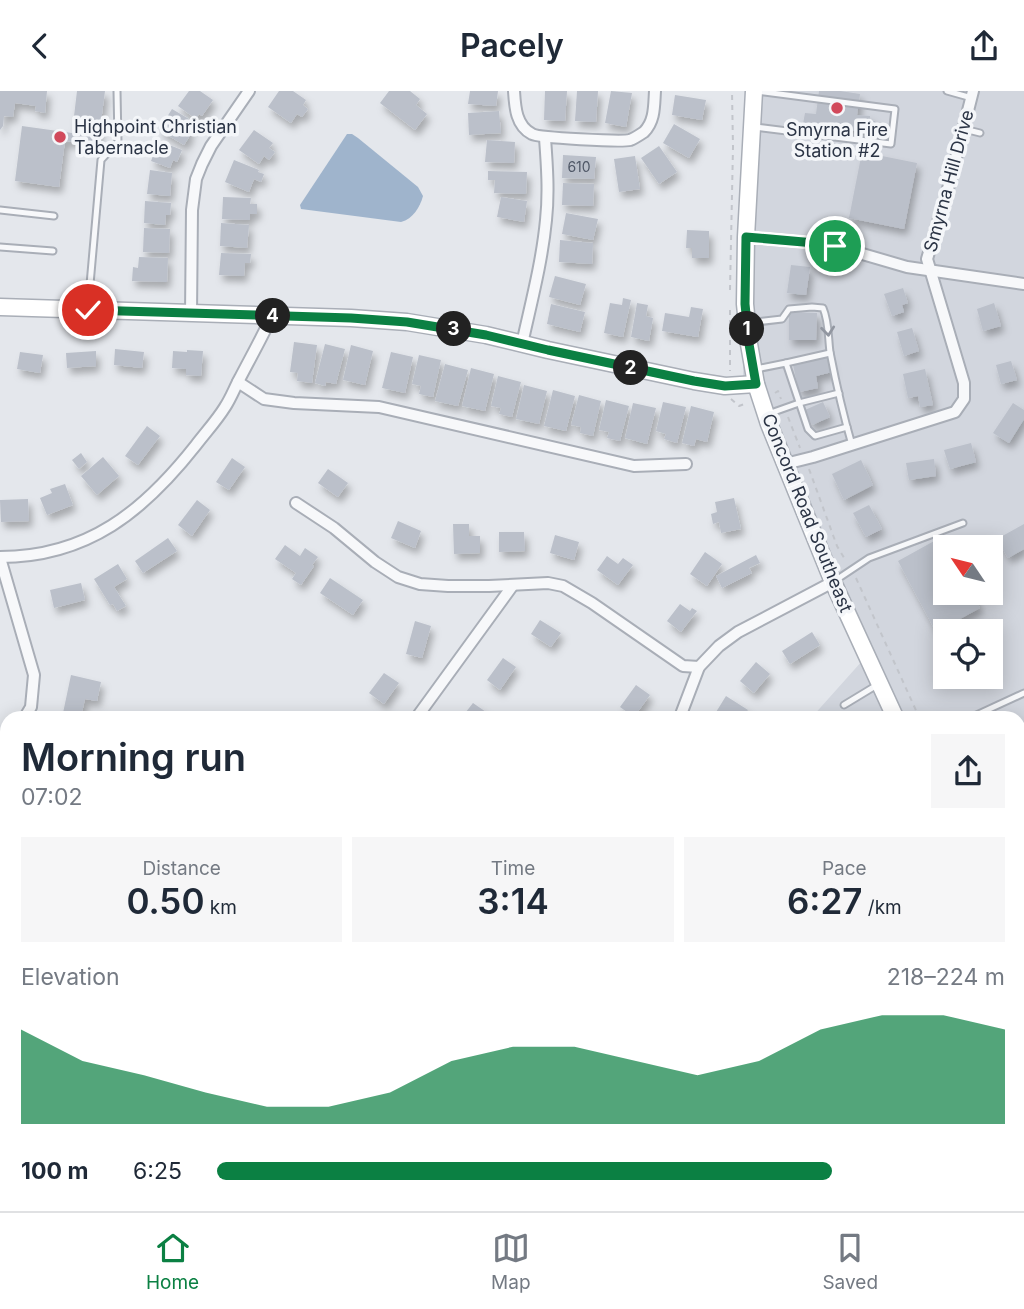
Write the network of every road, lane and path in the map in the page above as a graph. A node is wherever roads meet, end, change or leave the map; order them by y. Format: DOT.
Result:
graph roads {
  1 [pos="117,91"];
  2 [pos="249,91"];
  3 [pos="514,91"];
  4 [pos="655,91"];
  5 [pos="755,91"];
  6 [pos="947,91"];
  7 [pos="973,94"];
  8 [pos="751,127"];
  9 [pos="964,129"];
  10 [pos="980,133"];
  11 [pos="545,138"];
  12 [pos="0,211"];
  13 [pos="54,215"];
  14 [pos="746,237"];
  15 [pos="0,247"];
  16 [pos="53,251"];
  17 [pos="930,271"];
  18 [pos="1024,283"];
  19 [pos="0,307"];
  20 [pos="88,310"];
  21 [pos="191,314"];
  22 [pos="272,316"];
  23 [pos="747,323"];
  24 [pos="522,344"];
  25 [pos="831,353"];
  26 [pos="786,363"];
  27 [pos="755,377"];
  28 [pos="238,382"];
  29 [pos="839,393"];
  30 [pos="799,404"];
  31 [pos="766,414"];
  32 [pos="847,426"];
  33 [pos="852,445"];
  34 [pos="686,464"];
  35 [pos="785,464"];
  36 [pos="296,503"];
  37 [pos="963,523"];
  38 [pos="0,558"];
  39 [pos="833,582"];
  40 [pos="513,585"];
  41 [pos="699,667"];
  42 [pos="880,683"];
  43 [pos="1024,693"];
  44 [pos="844,705"];
  45 [pos="29,711"];
  46 [pos="421,711"];
  47 [pos="682,711"];
  48 [pos="892,711"];
  49 [pos="985,711"];
  1 -- 20 [label="lane"];
  2 -- 21 [label="street"];
  3 -- 11 [label="street"];
  4 -- 11 [label="street"];
  5 -- 8 [label="street, Concord Road Southeast"];
  5 -- 8 [label="lane"];
  6 -- 7 [label="lane"];
  7 -- 9 [label="street, Smyrna Hill Drive"];
  8 -- 14 [label="street, Concord Road Southeast"];
  9 -- 10 [label="lane"];
  9 -- 17 [label="street, Smyrna Hill Drive"];
  11 -- 24 [label="street"];
  12 -- 13 [label="lane"];
  14 -- 17 [label="street"];
  14 -- 23 [label="street, Concord Road Southeast"];
  15 -- 16 [label="lane"];
  17 -- 18 [label="street"];
  17 -- 33 [label="street"];
  19 -- 20 [label="street"];
  20 -- 21 [label="street"];
  21 -- 22 [label="street"];
  22 -- 24 [label="street"];
  22 -- 28 [label="street"];
  23 -- 25 [label="lane, one-way"];
  23 -- 27 [label="street, Concord Road Southeast"];
  24 -- 27 [label="street"];
  25 -- 26 [label="lane"];
  25 -- 29 [label="lane"];
  26 -- 27 [label="lane"];
  26 -- 30 [label="lane"];
  27 -- 31 [label="street, Concord Road Southeast"];
  28 -- 34 [label="street"];
  28 -- 38 [label="street"];
  29 -- 30 [label="lane"];
  29 -- 32 [label="lane"];
  30 -- 31 [label="lane"];
  30 -- 32 [label="lane"];
  31 -- 35 [label="street, Concord Road Southeast"];
  32 -- 33 [label="lane"];
  33 -- 35 [label="street"];
  35 -- 39 [label="street, Concord Road Southeast"];
  36 -- 40 [label="street"];
  37 -- 39 [label="lane"];
  38 -- 45 [label="street"];
  39 -- 41 [label="street"];
  39 -- 42 [label="street, Concord Road Southeast"];
  40 -- 41 [label="street"];
  40 -- 46 [label="street"];
  41 -- 47 [label="street"];
  42 -- 44 [label="lane"];
  42 -- 48 [label="street, Concord Road Southeast"];
  43 -- 49 [label="lane"];
}
